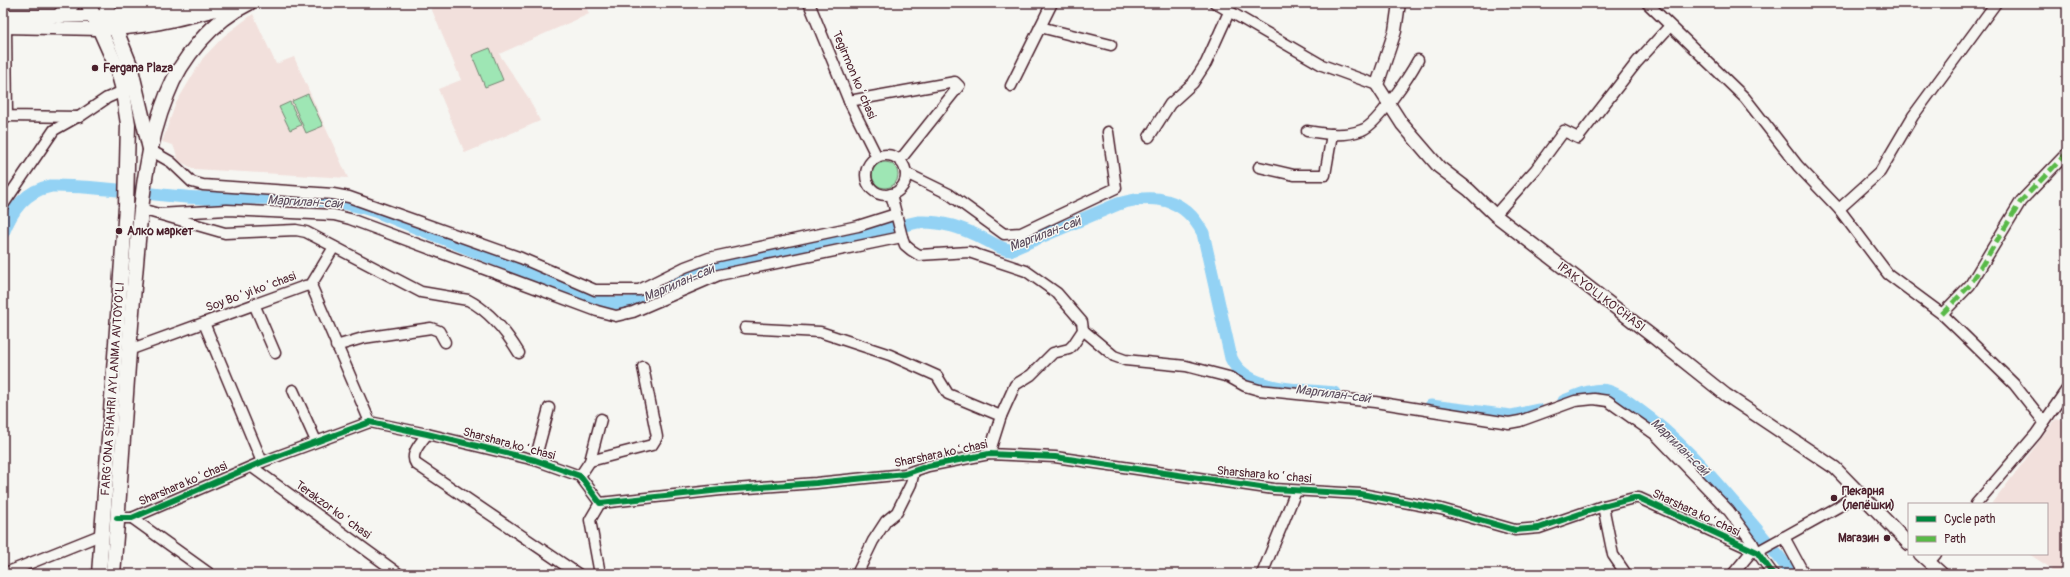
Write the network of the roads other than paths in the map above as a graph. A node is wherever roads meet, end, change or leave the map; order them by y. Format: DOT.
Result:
graph roads {
  1 [pos="73,3"];
  2 [pos="88,3"];
  3 [pos="195,3"];
  4 [pos="242,3"];
  5 [pos="249,3"];
  6 [pos="809,3"];
  7 [pos="1052,3"];
  8 [pos="1215,3"];
  9 [pos="1399,3"];
  10 [pos="1647,3"];
  11 [pos="1996,3"];
  12 [pos="1229,12"];
  13 [pos="110,15"];
  14 [pos="59,16"];
  15 [pos="97,22"];
  16 [pos="4,23"];
  17 [pos="1670,26"];
  18 [pos="1040,27"];
  19 [pos="1111,46"];
  20 [pos="1418,60"];
  21 [pos="1377,85"];
  22 [pos="1011,86"];
  23 [pos="123,91"];
  24 [pos="849,101"];
  25 [pos="1388,104"];
  26 [pos="77,117"];
  27 [pos="1307,131"];
  28 [pos="1108,132"];
  29 [pos="1332,134"];
  30 [pos="1149,136"];
  31 [pos="150,150"];
  32 [pos="2067,153"];
  33 [pos="877,157"];
  34 [pos="900,160"];
  35 [pos="1259,167"];
  36 [pos="906,173"];
  37 [pos="891,194"];
  38 [pos="3,205"];
  39 [pos="141,209"];
  40 [pos="1839,209"];
  41 [pos="158,214"];
  42 [pos="896,214"];
  43 [pos="1495,215"];
  44 [pos="902,237"];
  45 [pos="334,248"];
  46 [pos="311,285"];
  47 [pos="254,304"];
  48 [pos="1942,314"];
  49 [pos="204,323"];
  50 [pos="745,328"];
  51 [pos="1083,330"];
  52 [pos="445,342"];
  53 [pos="336,346"];
  54 [pos="128,350"];
  55 [pos="275,353"];
  56 [pos="519,353"];
  57 [pos="643,367"];
  58 [pos="2067,389"];
  59 [pos="293,390"];
  60 [pos="549,408"];
  61 [pos="1001,416"];
  62 [pos="601,420"];
  63 [pos="370,422"];
  64 [pos="2044,422"];
  65 [pos="427,434"];
  66 [pos="316,441"];
  67 [pos="989,454"];
  68 [pos="534,460"];
  69 [pos="590,461"];
  70 [pos="262,462"];
  71 [pos="252,466"];
  72 [pos="914,471"];
  73 [pos="580,476"];
  74 [pos="1296,491"];
  75 [pos="1857,493"];
  76 [pos="600,502"];
  77 [pos="1977,503"];
  78 [pos="1603,506"];
  79 [pos="117,518"];
  80 [pos="132,518"];
  81 [pos="103,534"];
  82 [pos="1784,537"];
  83 [pos="1908,543"];
  84 [pos="1756,551"];
  85 [pos="1928,557"];
  86 [pos="3,574"];
  87 [pos="99,574"];
  88 [pos="113,574"];
  89 [pos="210,574"];
  90 [pos="399,574"];
  91 [pos="578,574"];
  92 [pos="600,574"];
  93 [pos="857,574"];
  94 [pos="1262,574"];
  95 [pos="1626,574"];
  96 [pos="1733,574"];
  97 [pos="1773,574"];
  98 [pos="1804,574"];
  99 [pos="1942,574"];
  1 -- 14 [label="highway"];
  2 -- 15 [label="highway"];
  3 -- 13 [label="highway"];
  4 -- 13 [label="highway"];
  5 -- 31 [label="highway, FARG‘ONA SHAHRI AYLANMA AVTOYO‘LI"];
  6 -- 24 [label="street, Tegirmon koʻchasi"];
  7 -- 18 [label="street"];
  8 -- 12 [label="street"];
  9 -- 21 [label="main road"];
  10 -- 17 [label="street"];
  11 -- 40 [label="street"];
  12 -- 21 [label="street"];
  12 -- 30 [label="street"];
  13 -- 15 [label="highway"];
  13 -- 31 [label="highway"];
  14 -- 15 [label="main road"];
  14 -- 16 [label="main road"];
  15 -- 16 [label="main road"];
  15 -- 23 [label="highway"];
  16 -- 26 [label="street"];
  17 -- 40 [label="street"];
  17 -- 43 [label="street"];
  18 -- 19 [label="street"];
  18 -- 22 [label="street"];
  20 -- 25 [label="street"];
  21 -- 25 [label="main road, IPAK YO'LI KO'CHASI"];
  23 -- 26 [label="street"];
  23 -- 81 [label="highway, FARG‘ONA SHAHRI AYLANMA AVTOYO‘LI"];
  24 -- 33 [label="street, Tegirmon koʻchasi"];
  24 -- 34 [label="street"];
  25 -- 29 [label="street"];
  25 -- 43 [label="main road, IPAK YO'LI KO'CHASI"];
  26 -- 38 [label="street"];
  27 -- 29 [label="street"];
  28 -- 36 [label="street"];
  29 -- 35 [label="street"];
  31 -- 39 [label="highway, FARG‘ONA SHAHRI AYLANMA AVTOYO‘LI"];
  31 -- 42 [label="street"];
  32 -- 48 [label="street"];
  33 -- 34 [label="street"];
  33 -- 37 [label="street"];
  34 -- 36 [label="street"];
  36 -- 37 [label="street"];
  37 -- 42 [label="street"];
  39 -- 41 [label="street"];
  39 -- 54 [label="highway, FARG‘ONA SHAHRI AYLANMA AVTOYO‘LI"];
  40 -- 48 [label="street"];
  41 -- 44 [label="street"];
  41 -- 45 [label="street"];
  42 -- 44 [label="street"];
  43 -- 75 [label="main road, IPAK YO'LI KO'CHASI"];
  44 -- 51 [label="street"];
  45 -- 46 [label="street"];
  45 -- 56 [label="street"];
  46 -- 47 [label="street, Soy Boʻyi koʻchasi"];
  46 -- 53 [label="street, Soy Boʻyi koʻchasi"];
  47 -- 49 [label="street, Soy Boʻyi koʻchasi"];
  47 -- 55 [label="street"];
  48 -- 64 [label="street"];
  49 -- 54 [label="street, Soy Boʻyi koʻchasi"];
  49 -- 70 [label="street"];
  50 -- 61 [label="street"];
  51 -- 61 [label="street"];
  51 -- 84 [label="street"];
  52 -- 53 [label="street"];
  53 -- 63 [label="street, Soy Boʻyi koʻchasi"];
  54 -- 79 [label="highway, FARG‘ONA SHAHRI AYLANMA AVTOYO‘LI"];
  57 -- 69 [label="street"];
  58 -- 64 [label="street"];
  59 -- 66 [label="street"];
  60 -- 68 [label="street"];
  61 -- 67 [label="street"];
  62 -- 69 [label="street"];
  63 -- 65 [label="street, Sharshara koʻchasi"];
  63 -- 66 [label="street, Sharshara koʻchasi"];
  64 -- 77 [label="street"];
  65 -- 68 [label="street, Sharshara koʻchasi"];
  65 -- 91 [label="street"];
  66 -- 70 [label="street, Sharshara koʻchasi"];
  67 -- 72 [label="street, Sharshara koʻchasi"];
  67 -- 74 [label="street, Sharshara koʻchasi"];
  68 -- 73 [label="street, Sharshara koʻchasi"];
  69 -- 73 [label="street"];
  70 -- 71 [label="street, Sharshara koʻchasi"];
  71 -- 80 [label="street, Sharshara koʻchasi"];
  71 -- 90 [label="street, Terakzor koʻchasi"];
  72 -- 76 [label="street, Sharshara koʻchasi"];
  72 -- 93 [label="street"];
  73 -- 76 [label="street"];
  74 -- 78 [label="street, Sharshara koʻchasi"];
  74 -- 94 [label="street"];
  75 -- 82 [label="street"];
  75 -- 83 [label="main road, IPAK YO'LI KO'CHASI"];
  76 -- 92 [label="street"];
  78 -- 84 [label="street, Sharshara koʻchasi"];
  78 -- 95 [label="street"];
  79 -- 80 [label="street, Sharshara koʻchasi"];
  79 -- 88 [label="highway, FARG‘ONA SHAHRI AYLANMA AVTOYO‘LI"];
  80 -- 89 [label="street"];
  81 -- 86 [label="street"];
  81 -- 87 [label="highway, FARG‘ONA SHAHRI AYLANMA AVTOYO‘LI"];
  82 -- 84 [label="street"];
  82 -- 98 [label="street"];
  84 -- 96 [label="street"];
  84 -- 97 [label="street, Sharshara koʻchasi"];
  85 -- 99 [label="main road"];
}
